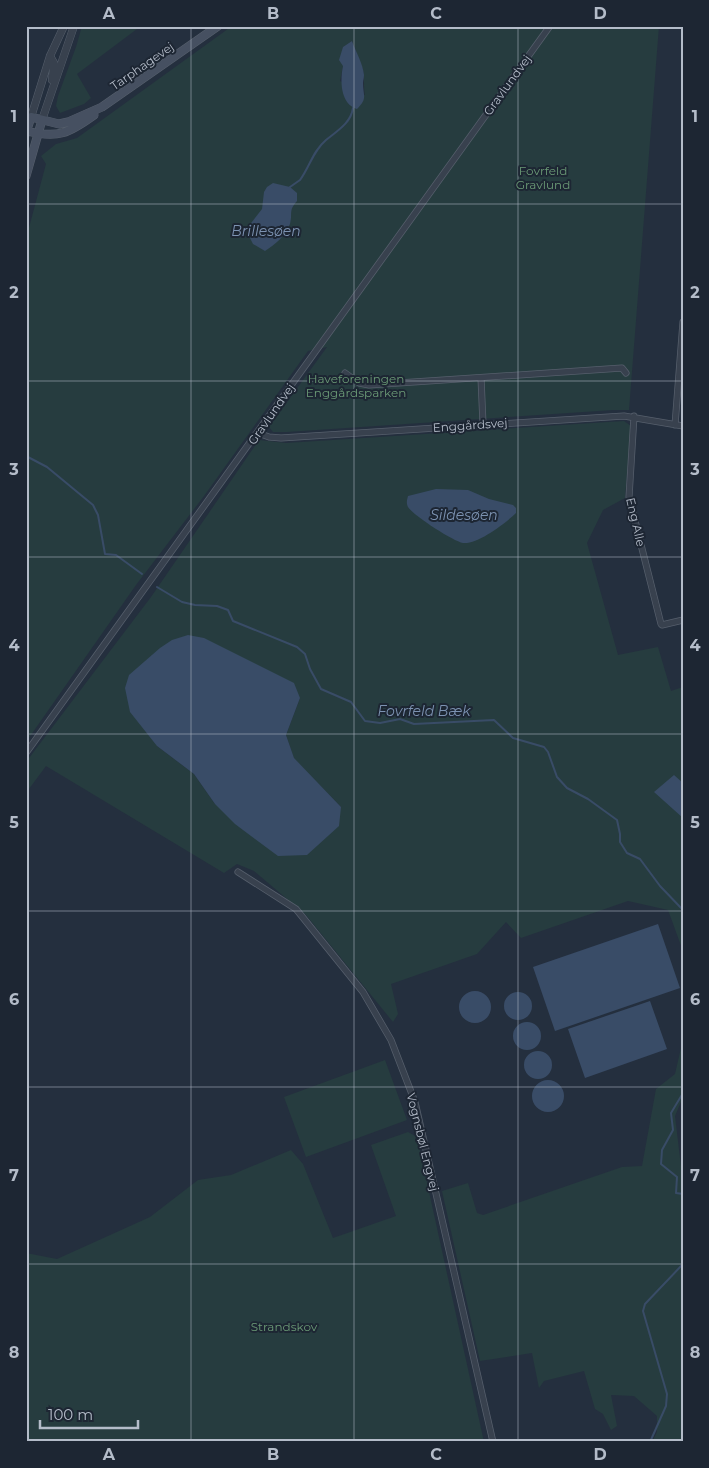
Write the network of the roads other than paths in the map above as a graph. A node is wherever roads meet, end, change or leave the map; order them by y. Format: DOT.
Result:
graph roads {
  1 [pos="64,26"];
  2 [pos="74,26"];
  3 [pos="218,26"];
  4 [pos="550,26"];
  5 [pos="50,56"];
  6 [pos="63,58"];
  7 [pos="52,85"];
  8 [pos="102,107"];
  9 [pos="31,117"];
  10 [pos="42,120"];
  11 [pos="27,132"];
  12 [pos="38,134"];
  13 [pos="26,176"];
  14 [pos="683,322"];
  15 [pos="682,331"];
  16 [pos="345,373"];
  17 [pos="626,373"];
  18 [pos="481,378"];
  19 [pos="634,416"];
  20 [pos="483,424"];
  21 [pos="675,425"];
  22 [pos="683,426"];
  23 [pos="258,432"];
  24 [pos="683,620"];
  25 [pos="26,753"];
  26 [pos="238,872"];
  27 [pos="493,1442"];
  1 -- 5 [label="street"];
  2 -- 6 [label="street"];
  3 -- 8 [label="main road, Tarphagevej"];
  4 -- 23 [label="street, Gravlundvej"];
  5 -- 6 [label="street"];
  5 -- 7 [label="street"];
  5 -- 9 [label="street"];
  6 -- 7 [label="street"];
  7 -- 10 [label="street"];
  8 -- 10 [label="main road, Tarphagevej"];
  8 -- 12 [label="main road, Tarphagevej"];
  9 -- 10 [label="main road, Tarphagevej"];
  9 -- 11 [label="main road"];
  10 -- 12 [label="main road"];
  11 -- 12 [label="main road, Tarphagevej"];
  12 -- 13 [label="main road"];
  14 -- 15 [label="street"];
  15 -- 21 [label="street"];
  16 -- 18 [label="street"];
  17 -- 18 [label="street"];
  18 -- 20 [label="street"];
  19 -- 20 [label="street, Enggårdsvej"];
  19 -- 21 [label="street, Enggårdsvej"];
  19 -- 24 [label="street, Eng Alle"];
  20 -- 23 [label="street, Enggårdsvej"];
  21 -- 22 [label="street, Enggårdsvej"];
  23 -- 25 [label="street, Gravlundvej"];
  26 -- 27 [label="street, Vognsbøl Engvej"];
}
